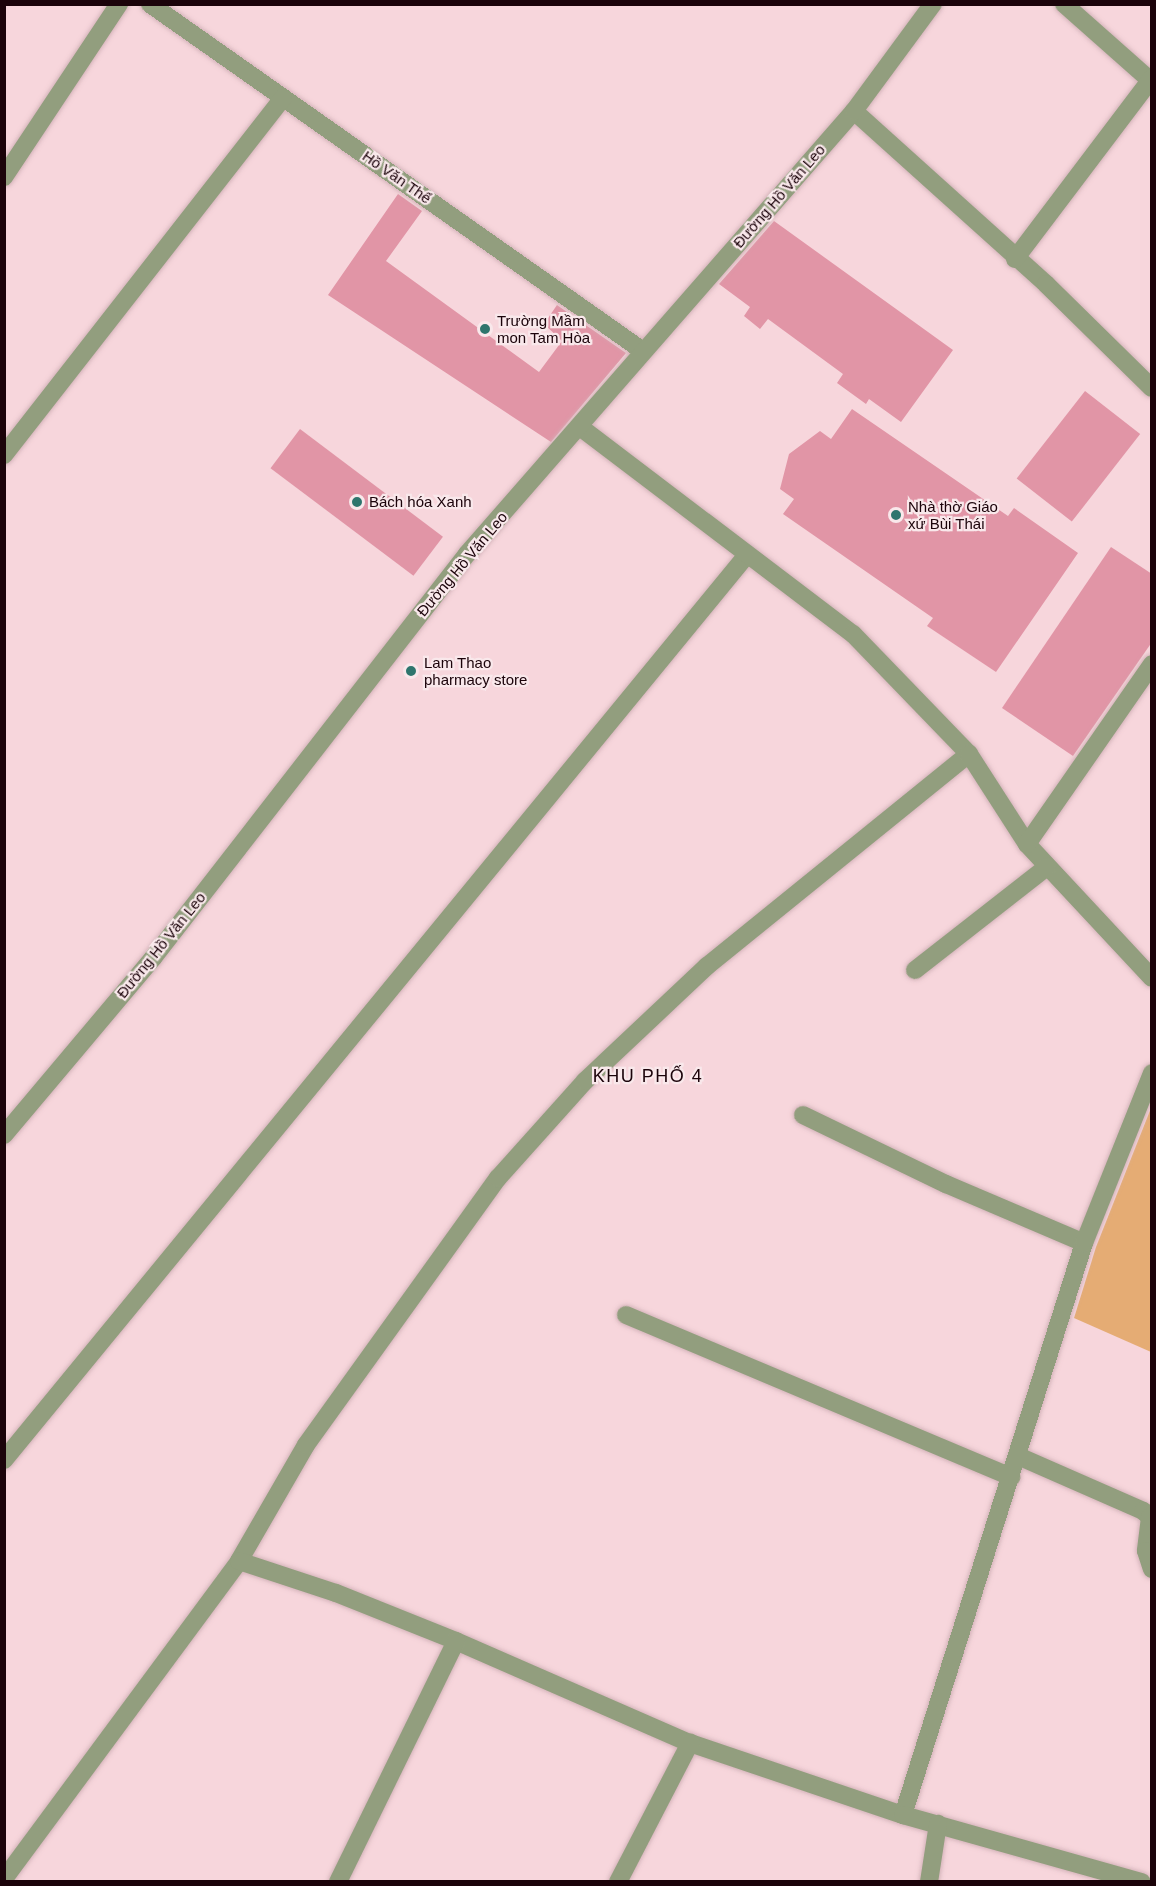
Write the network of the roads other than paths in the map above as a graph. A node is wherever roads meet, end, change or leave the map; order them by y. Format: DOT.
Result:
graph roads {
  1 [pos="119,4"];
  2 [pos="150,4"];
  3 [pos="933,4"];
  4 [pos="1064,4"];
  5 [pos="1151,79"];
  6 [pos="283,98"];
  7 [pos="854,111"];
  8 [pos="4,177"];
  9 [pos="1015,259"];
  10 [pos="644,351"];
  11 [pos="1152,387"];
  12 [pos="580,427"];
  13 [pos="4,455"];
  14 [pos="746,556"];
  15 [pos="1152,664"];
  16 [pos="969,754"];
  17 [pos="1027,844"];
  18 [pos="1047,867"];
  19 [pos="915,970"];
  20 [pos="1152,978"];
  21 [pos="1152,1073"];
  22 [pos="803,1115"];
  23 [pos="4,1135"];
  24 [pos="1084,1243"];
  25 [pos="626,1315"];
  26 [pos="1018,1456"];
  27 [pos="4,1460"];
  28 [pos="1011,1477"];
  29 [pos="238,1561"];
  30 [pos="1152,1569"];
  31 [pos="456,1641"];
  32 [pos="690,1743"];
  33 [pos="903,1815"];
  34 [pos="938,1824"];
  35 [pos="4,1879"];
  36 [pos="338,1881"];
  37 [pos="618,1881"];
  38 [pos="929,1881"];
  39 [pos="1142,1881"];
  1 -- 8 [label="street"];
  2 -- 6 [label="street, Hồ Văn Thể"];
  3 -- 7 [label="street, Đường Hồ Văn Leo"];
  4 -- 5 [label="street"];
  5 -- 9 [label="street"];
  6 -- 10 [label="street, Hồ Văn Thể"];
  6 -- 13 [label="street"];
  7 -- 9 [label="street"];
  7 -- 10 [label="street, Đường Hồ Văn Leo"];
  9 -- 11 [label="street"];
  10 -- 12 [label="street, Đường Hồ Văn Leo"];
  12 -- 14 [label="street"];
  12 -- 23 [label="street, Đường Hồ Văn Leo"];
  14 -- 16 [label="street"];
  14 -- 27 [label="street"];
  15 -- 17 [label="street"];
  16 -- 17 [label="street"];
  16 -- 29 [label="street"];
  17 -- 18 [label="street"];
  18 -- 19 [label="street"];
  18 -- 20 [label="street"];
  21 -- 24 [label="street"];
  22 -- 24 [label="street"];
  24 -- 26 [label="street"];
  25 -- 28 [label="street"];
  26 -- 28 [label="street"];
  26 -- 30 [label="street"];
  28 -- 33 [label="street"];
  29 -- 31 [label="street"];
  29 -- 35 [label="street"];
  31 -- 32 [label="street"];
  31 -- 36 [label="street"];
  32 -- 33 [label="street"];
  32 -- 37 [label="street"];
  33 -- 34 [label="street"];
  34 -- 38 [label="street"];
  34 -- 39 [label="street"];
}
